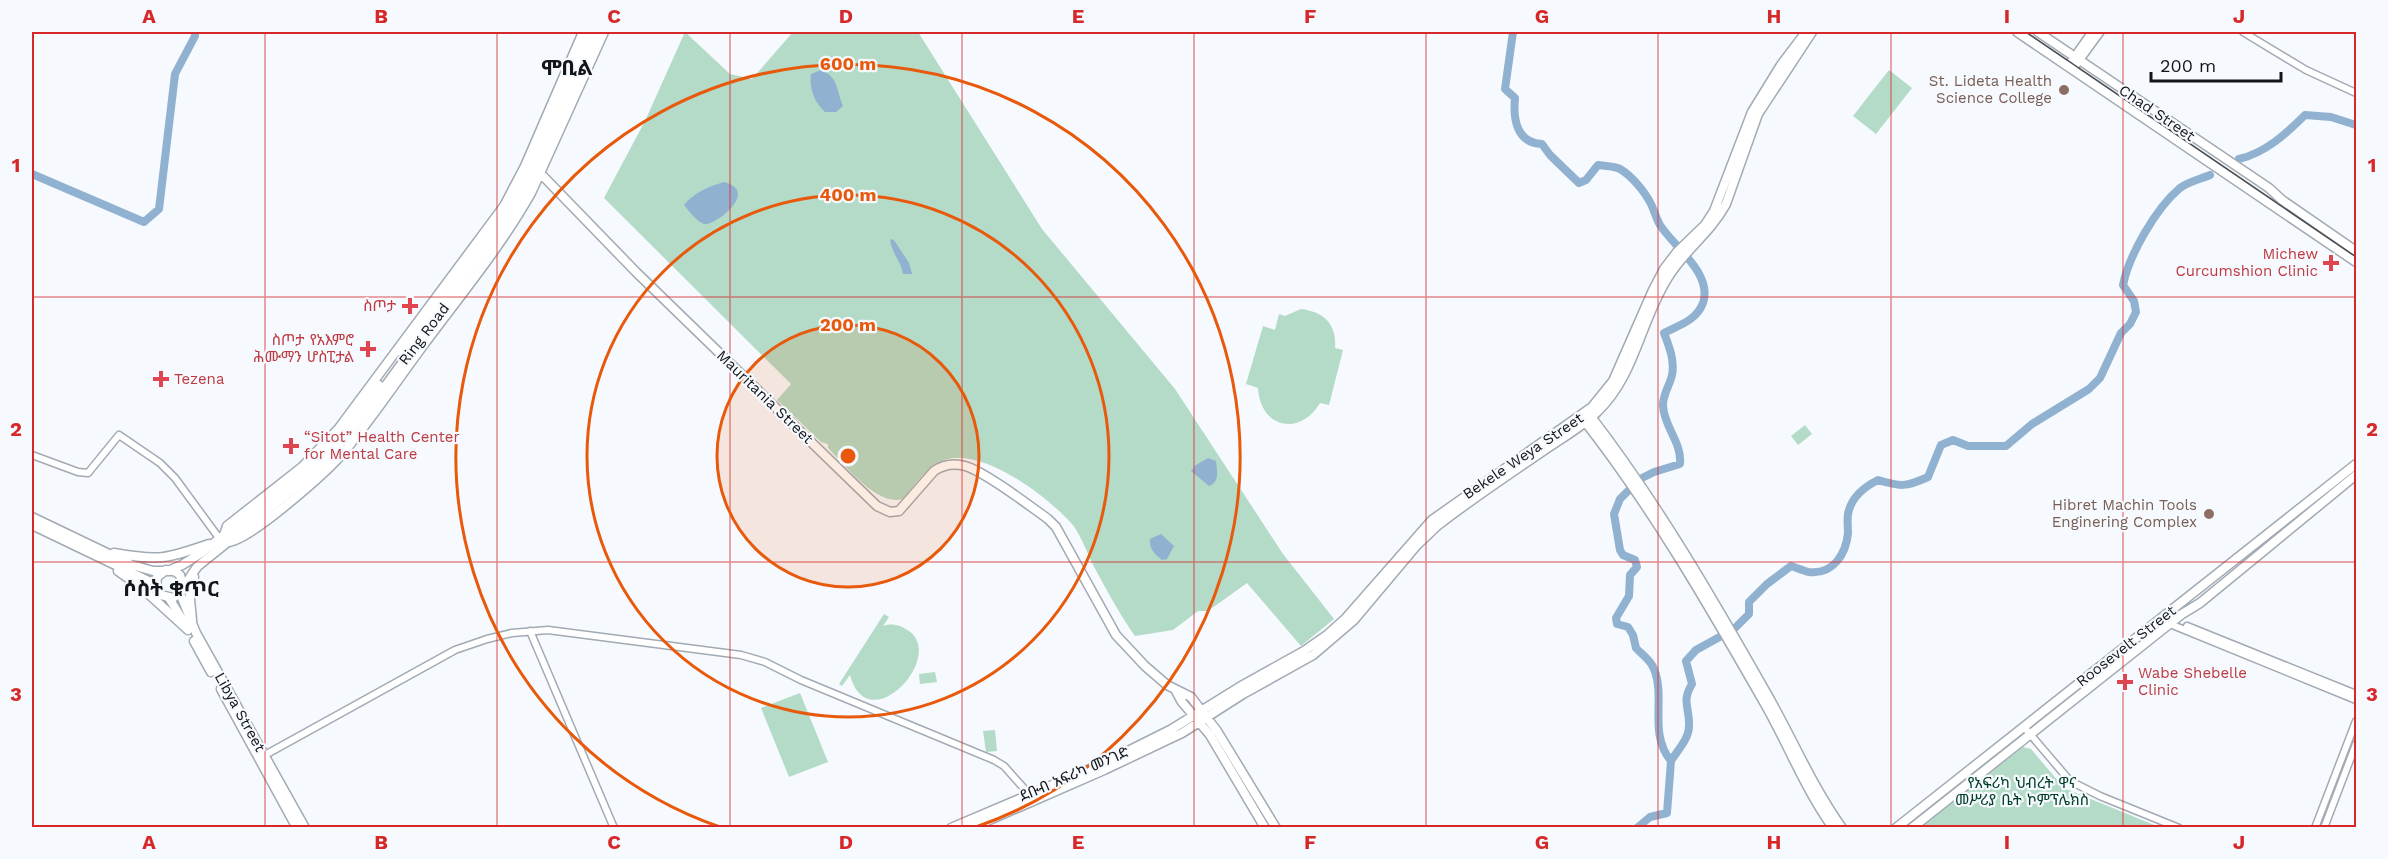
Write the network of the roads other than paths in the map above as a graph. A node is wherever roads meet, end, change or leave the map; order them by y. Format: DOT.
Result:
graph roads {
  1 [pos="583,32"];
  2 [pos="590,32"];
  3 [pos="597,32"];
  4 [pos="603,32"];
  5 [pos="1800,32"];
  6 [pos="1806,32"];
  7 [pos="1812,32"];
  8 [pos="1819,32"];
  9 [pos="2017,32"];
  10 [pos="2038,32"];
  11 [pos="2092,32"];
  12 [pos="2100,32"];
  13 [pos="2243,32"];
  14 [pos="2077,58"];
  15 [pos="1785,67"];
  16 [pos="2071,67"];
  17 [pos="2356,93"];
  18 [pos="536,170"];
  19 [pos="2356,249"];
  20 [pos="2356,264"];
  21 [pos="1589,416"];
  22 [pos="1574,429"];
  23 [pos="1596,430"];
  24 [pos="32,455"];
  25 [pos="2356,464"];
  26 [pos="2356,475"];
  27 [pos="1453,508"];
  28 [pos="32,518"];
  29 [pos="32,525"];
  30 [pos="222,539"];
  31 [pos="101,550"];
  32 [pos="209,557"];
  33 [pos="106,561"];
  34 [pos="168,570"];
  35 [pos="155,584"];
  36 [pos="182,589"];
  37 [pos="169,598"];
  38 [pos="2169,619"];
  39 [pos="190,627"];
  40 [pos="530,631"];
  41 [pos="1725,631"];
  42 [pos="2101,672"];
  43 [pos="2356,694"];
  44 [pos="2356,700"];
  45 [pos="1201,717"];
  46 [pos="2356,722"];
  47 [pos="2024,727"];
  48 [pos="2030,735"];
  49 [pos="2356,744"];
  50 [pos="264,755"];
  51 [pos="2339,766"];
  52 [pos="2347,769"];
  53 [pos="1029,794"];
  54 [pos="2322,810"];
  55 [pos="2330,813"];
  56 [pos="297,828"];
  57 [pos="305,828"];
  58 [pos="614,828"];
  59 [pos="951,828"];
  60 [pos="971,828"];
  61 [pos="1265,828"];
  62 [pos="1276,828"];
  63 [pos="1833,828"];
  64 [pos="1842,828"];
  65 [pos="1896,828"];
  66 [pos="1912,828"];
  67 [pos="2180,828"];
  68 [pos="2314,828"];
  69 [pos="2324,828"];
  1 -- 30 [label="main road"];
  2 -- 18 [label="main road, Ring Road"];
  3 -- 18 [label="main road, Ring Road"];
  4 -- 18 [label="main road"];
  5 -- 15 [label="main road"];
  6 -- 15 [label="main road"];
  7 -- 15 [label="main road"];
  8 -- 15 [label="main road"];
  9 -- 16 [label="main road, Chad Street"];
  10 -- 14 [label="main road, Chad Street"];
  11 -- 14 [label="main road"];
  12 -- 14 [label="main road"];
  13 -- 17 [label="street"];
  14 -- 16 [label="main road"];
  14 -- 19 [label="main road, Chad Street"];
  15 -- 21 [label="main road"];
  16 -- 20 [label="main road, Chad Street"];
  18 -- 30 [label="main road, Ring Road"];
  18 -- 45 [label="main road, Mauritania Street"];
  21 -- 22 [label="main road"];
  21 -- 23 [label="main road"];
  21 -- 23 [label="main road"];
  21 -- 27 [label="main road, Bekele Weya Street"];
  22 -- 23 [label="main road"];
  22 -- 27 [label="main road"];
  23 -- 41 [label="main road"];
  24 -- 30 [label="street"];
  25 -- 38 [label="main road, Roosevelt Street"];
  26 -- 38 [label="main road, Roosevelt Street"];
  27 -- 45 [label="main road"];
  28 -- 31 [label="main road"];
  29 -- 33 [label="main road"];
  30 -- 31 [label="main road"];
  30 -- 32 [label="main road, Ring Road"];
  30 -- 34 [label="main road, Ring Road"];
  31 -- 34 [label="main road"];
  32 -- 36 [label="main road, Ring Road"];
  32 -- 39 [label="main road"];
  33 -- 35 [label="main road"];
  33 -- 39 [label="main road"];
  34 -- 35 [label="main road"];
  34 -- 36 [label="main road"];
  35 -- 37 [label="main road"];
  36 -- 37 [label="main road"];
  36 -- 39 [label="main road, Libya Street"];
  37 -- 39 [label="main road, Libya Street"];
  38 -- 42 [label="main road, Roosevelt Street"];
  38 -- 43 [label="street"];
  38 -- 44 [label="street"];
  39 -- 50 [label="main road, Libya Street"];
  39 -- 56 [label="main road, Libya Street"];
  40 -- 50 [label="street"];
  40 -- 53 [label="street"];
  40 -- 58 [label="street"];
  41 -- 63 [label="main road"];
  41 -- 64 [label="main road"];
  42 -- 47 [label="main road, Roosevelt Street"];
  42 -- 48 [label="main road, Roosevelt Street"];
  45 -- 53 [label="main road, ደቡብ አፍሪካ መንገድ"];
  45 -- 60 [label="main road, ደቡብ አፍሪካ መንገድ"];
  45 -- 61 [label="main road"];
  45 -- 62 [label="main road"];
  46 -- 51 [label="street"];
  47 -- 48 [label="street"];
  47 -- 65 [label="main road, Roosevelt Street"];
  48 -- 66 [label="main road, Roosevelt Street"];
  48 -- 67 [label="street"];
  49 -- 52 [label="street"];
  50 -- 57 [label="main road, Libya Street"];
  51 -- 52 [label="street"];
  51 -- 54 [label="street"];
  52 -- 55 [label="street"];
  53 -- 59 [label="main road, ደቡብ አፍሪካ መንገድ"];
  54 -- 55 [label="street"];
  54 -- 68 [label="street"];
  55 -- 69 [label="street"];
}
